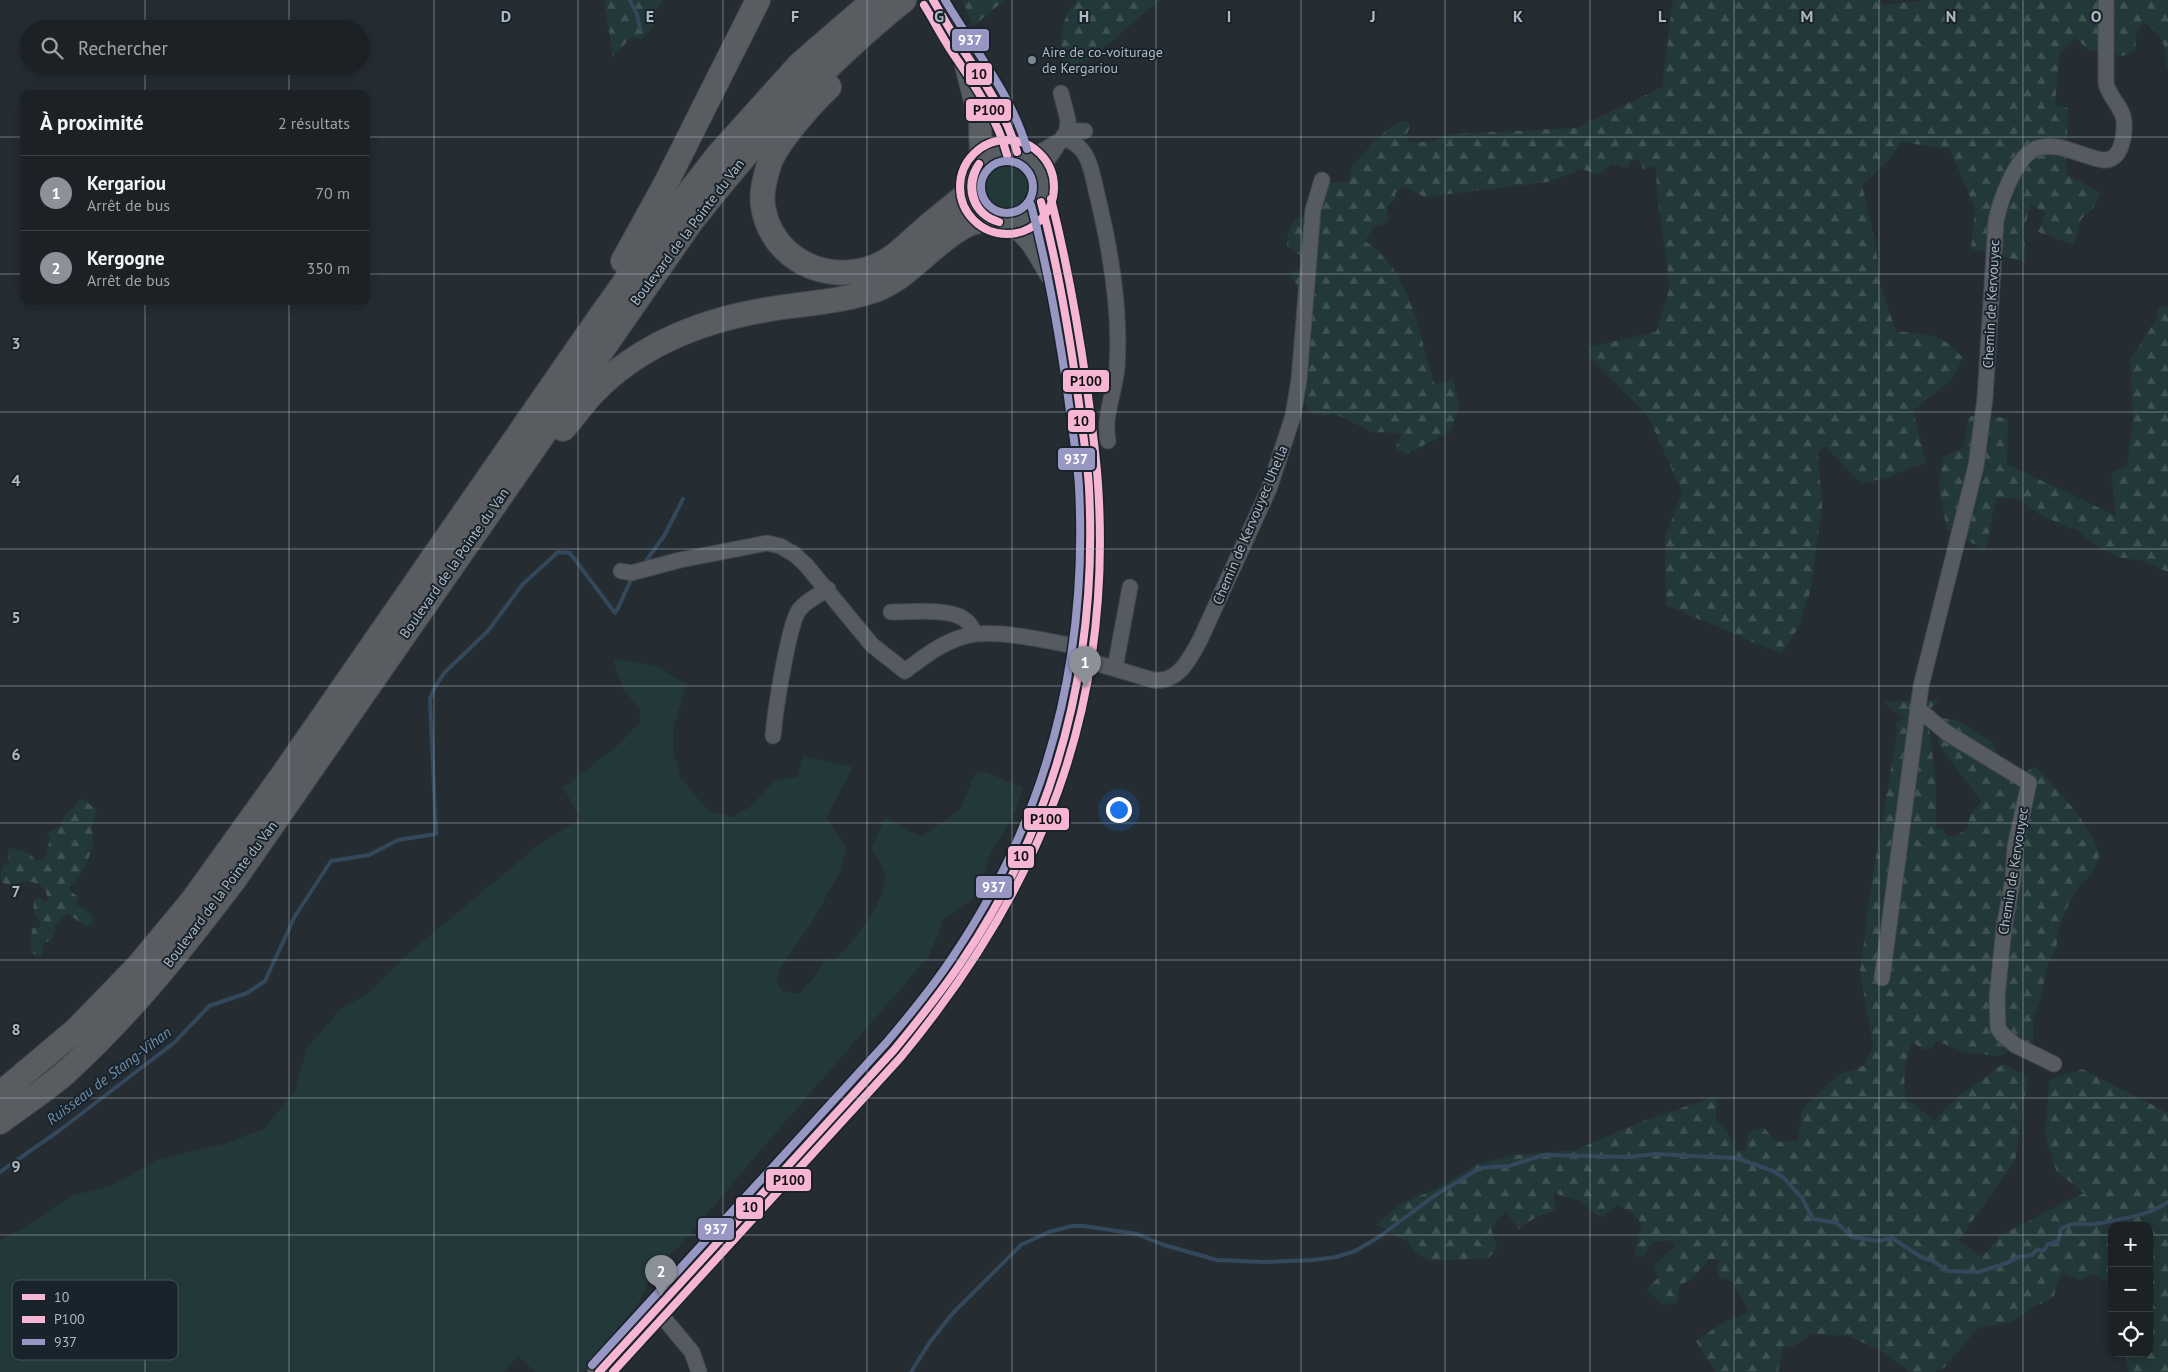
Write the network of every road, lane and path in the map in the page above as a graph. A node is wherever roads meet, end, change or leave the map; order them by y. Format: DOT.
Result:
graph roads {
  1 [pos="758,0"];
  2 [pos="874,0"];
  3 [pos="904,0"];
  4 [pos="920,0"];
  5 [pos="933,0"];
  6 [pos="2106,0"];
  7 [pos="961,47"];
  8 [pos="1061,93"];
  9 [pos="1085,131"];
  10 [pos="1066,135"];
  11 [pos="1029,160"];
  12 [pos="981,161"];
  13 [pos="1322,180"];
  14 [pos="971,191"];
  15 [pos="1041,202"];
  16 [pos="988,218"];
  17 [pos="1014,223"];
  18 [pos="1062,297"];
  19 [pos="1108,441"];
  20 [pos="518,470"];
  21 [pos="621,572"];
  22 [pos="1130,586"];
  23 [pos="828,589"];
  24 [pos="891,612"];
  25 [pos="976,634"];
  26 [pos="1082,654"];
  27 [pos="1115,668"];
  28 [pos="1917,708"];
  29 [pos="773,736"];
  30 [pos="284,773"];
  31 [pos="1882,978"];
  32 [pos="2054,1064"];
  33 [pos="0,1094"];
  34 [pos="0,1122"];
  35 [pos="656,1309"];
  36 [pos="600,1371"];
  37 [pos="699,1372"];
  1 -- 30 [label="highway"];
  2 -- 30 [label="highway, Boulevard de la Pointe du Van"];
  3 -- 20 [label="highway, Boulevard de la Pointe du Van"];
  4 -- 14 [label="highway"];
  5 -- 7 [label="main road"];
  6 -- 28 [label="street, Chemin de Kervouyec"];
  7 -- 11 [label="main road"];
  7 -- 12 [label="main road"];
  8 -- 10 [label="street"];
  9 -- 10 [label="street"];
  10 -- 11 [label="street"];
  10 -- 19 [label="street"];
  11 -- 12 [label="main road"];
  11 -- 15 [label="main road"];
  12 -- 14 [label="main road"];
  13 -- 27 [label="street, Chemin de Kervouyec Uhella"];
  14 -- 16 [label="main road"];
  15 -- 17 [label="main road"];
  15 -- 18 [label="main road"];
  16 -- 17 [label="main road"];
  16 -- 20 [label="highway"];
  17 -- 18 [label="main road"];
  18 -- 26 [label="main road"];
  20 -- 34 [label="highway, Boulevard de la Pointe du Van"];
  21 -- 23 [label="street"];
  22 -- 27 [label="street"];
  23 -- 25 [label="street"];
  23 -- 29 [label="street"];
  24 -- 25 [label="street"];
  25 -- 26 [label="street, Chemin de Kervouyec Uhella"];
  26 -- 27 [label="street, Chemin de Kervouyec Uhella"];
  26 -- 35 [label="main road"];
  28 -- 31 [label="street, Chemin de Kervouyec"];
  28 -- 32 [label="street, Chemin de Kervouyec"];
  30 -- 33 [label="highway, Boulevard de la Pointe du Van"];
  35 -- 36 [label="main road"];
  35 -- 37 [label="street"];
}
